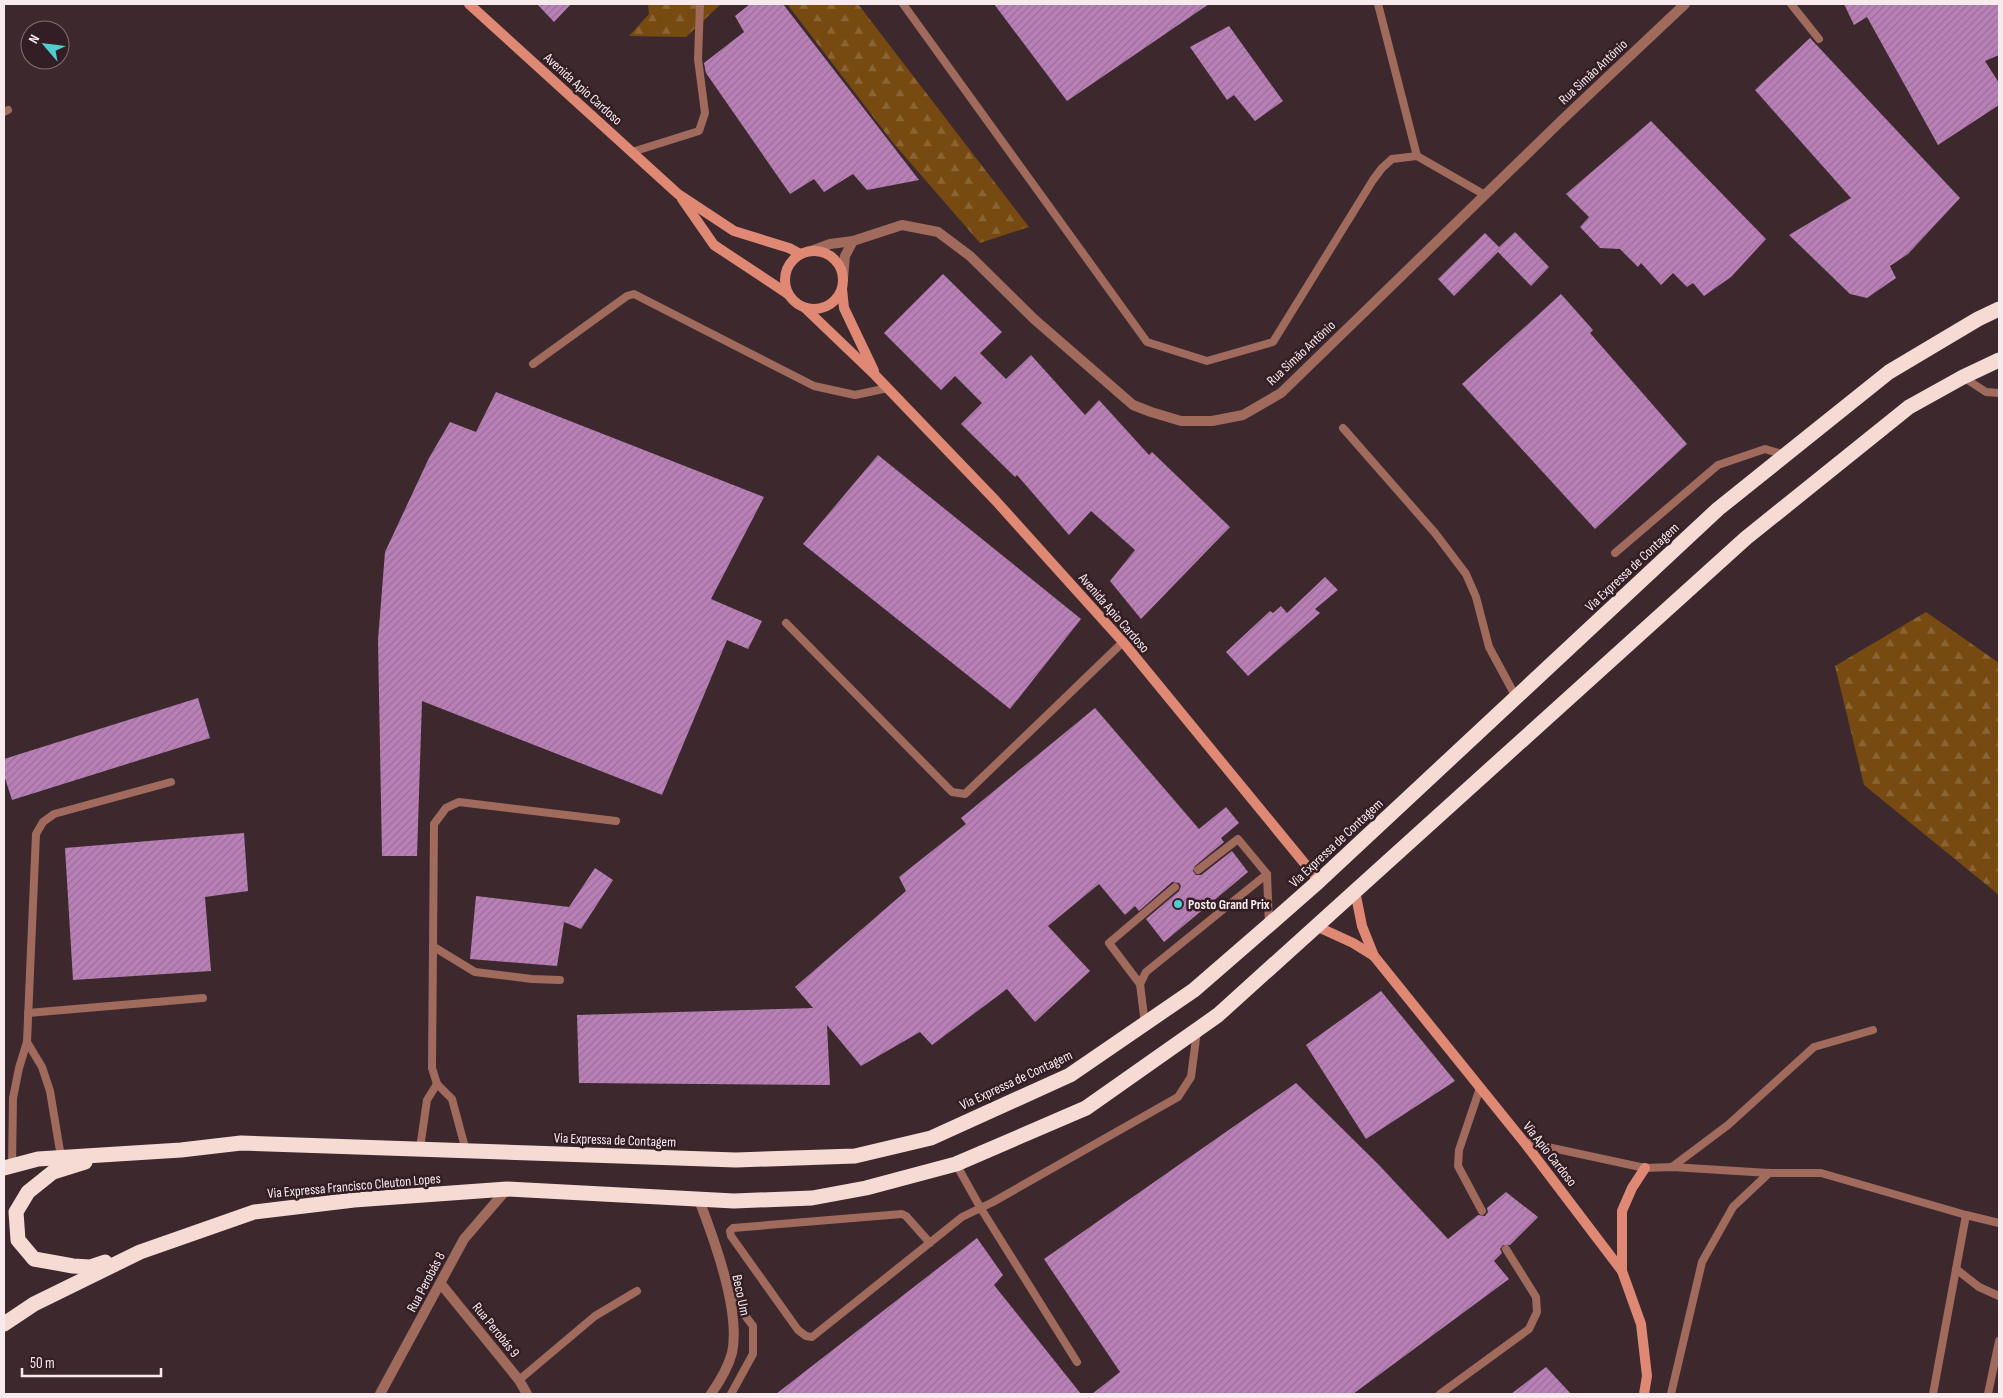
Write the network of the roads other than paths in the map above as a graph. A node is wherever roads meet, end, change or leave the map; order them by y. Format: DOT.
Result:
graph roads {
  1 [pos="469,4"];
  2 [pos="700,4"];
  3 [pos="903,4"];
  4 [pos="1378,4"];
  5 [pos="1685,4"];
  6 [pos="1792,4"];
  7 [pos="1819,39"];
  8 [pos="632,152"];
  9 [pos="1417,156"];
  10 [pos="678,194"];
  11 [pos="1485,195"];
  12 [pos="853,240"];
  13 [pos="811,251"];
  14 [pos="800,254"];
  15 [pos="843,278"];
  16 [pos="842,289"];
  17 [pos="788,294"];
  18 [pos="805,308"];
  19 [pos="1999,309"];
  20 [pos="1999,360"];
  21 [pos="534,364"];
  22 [pos="875,374"];
  23 [pos="1963,377"];
  24 [pos="888,388"];
  25 [pos="1999,393"];
  26 [pos="1343,428"];
  27 [pos="1784,455"];
  28 [pos="1616,553"];
  29 [pos="786,624"];
  30 [pos="1123,642"];
  31 [pos="1516,697"];
  32 [pos="170,782"];
  33 [pos="616,821"];
  34 [pos="1198,870"];
  35 [pos="1267,874"];
  36 [pos="1319,881"];
  37 [pos="1175,887"];
  38 [pos="1355,891"];
  39 [pos="1269,925"];
  40 [pos="1316,926"];
  41 [pos="434,947"];
  42 [pos="1374,956"];
  43 [pos="560,980"];
  44 [pos="1140,984"];
  45 [pos="203,998"];
  46 [pos="28,1013"];
  47 [pos="1145,1024"];
  48 [pos="1197,1030"];
  49 [pos="1873,1030"];
  50 [pos="27,1042"];
  51 [pos="437,1084"];
  52 [pos="1480,1088"];
  53 [pos="1524,1142"];
  54 [pos="420,1148"];
  55 [pos="466,1151"];
  56 [pos="106,1155"];
  57 [pos="61,1157"];
  58 [pos="956,1164"];
  59 [pos="8,1167"];
  60 [pos="1672,1167"];
  61 [pos="1645,1168"];
  62 [pos="1768,1174"];
  63 [pos="507,1189"];
  64 [pos="699,1200"];
  65 [pos="980,1207"];
  66 [pos="1482,1212"];
  67 [pos="1966,1215"];
  68 [pos="1999,1223"];
  69 [pos="930,1243"];
  70 [pos="1506,1249"];
  71 [pos="140,1252"];
  72 [pos="1956,1270"];
  73 [pos="1622,1271"];
  74 [pos="441,1284"];
  75 [pos="637,1291"];
  76 [pos="728,1294"];
  77 [pos="1999,1296"];
  78 [pos="4,1324"];
  79 [pos="1999,1341"];
  80 [pos="1077,1362"];
  81 [pos="518,1380"];
  82 [pos="380,1394"];
  83 [pos="527,1394"];
  84 [pos="711,1394"];
  85 [pos="731,1394"];
  86 [pos="1440,1394"];
  87 [pos="1644,1394"];
  88 [pos="1670,1394"];
  89 [pos="1933,1394"];
  90 [pos="1988,1394"];
  1 -- 8 [label="street, Avenida Apio Cardoso"];
  2 -- 8 [label="lane"];
  3 -- 9 [label="lane"];
  4 -- 9 [label="lane"];
  5 -- 11 [label="street, Rua Simão Antônio"];
  6 -- 7 [label="lane"];
  8 -- 10 [label="street, Avenida Apio Cardoso"];
  9 -- 11 [label="lane"];
  10 -- 14 [label="street, Avenida Apio Cardoso"];
  10 -- 17 [label="street, Avenida Apio Cardoso"];
  11 -- 12 [label="street, Rua Simão Antônio"];
  12 -- 13 [label="street, Rua Simão Antônio"];
  12 -- 15 [label="street"];
  13 -- 14 [label="street"];
  13 -- 15 [label="street"];
  14 -- 17 [label="street"];
  15 -- 16 [label="street"];
  16 -- 18 [label="street"];
  16 -- 22 [label="street, Avenida Apio Cardoso"];
  17 -- 18 [label="street"];
  18 -- 22 [label="street, Avenida Apio Cardoso"];
  19 -- 27 [label="highway, Via Expressa de Contagem"];
  20 -- 23 [label="highway"];
  21 -- 24 [label="lane"];
  22 -- 24 [label="street, Avenida Apio Cardoso"];
  23 -- 25 [label="lane"];
  23 -- 38 [label="highway"];
  24 -- 30 [label="street, Avenida Apio Cardoso"];
  26 -- 31 [label="lane"];
  27 -- 28 [label="lane"];
  27 -- 31 [label="highway, Via Expressa de Contagem"];
  29 -- 30 [label="lane"];
  30 -- 36 [label="street, Avenida Apio Cardoso"];
  31 -- 36 [label="highway, Via Expressa de Contagem"];
  32 -- 46 [label="lane"];
  33 -- 41 [label="lane"];
  34 -- 35 [label="lane"];
  35 -- 39 [label="lane"];
  35 -- 44 [label="lane"];
  36 -- 39 [label="highway, Via Expressa de Contagem"];
  37 -- 44 [label="lane"];
  38 -- 40 [label="highway"];
  38 -- 42 [label="street, Via Apio Cardoso"];
  39 -- 47 [label="highway, Via Expressa de Contagem"];
  40 -- 42 [label="street, Via Apio Cardoso"];
  40 -- 48 [label="highway"];
  41 -- 43 [label="lane"];
  41 -- 51 [label="lane"];
  42 -- 52 [label="street, Via Apio Cardoso"];
  44 -- 47 [label="lane"];
  45 -- 46 [label="lane"];
  46 -- 50 [label="lane"];
  47 -- 55 [label="highway, Via Expressa de Contagem"];
  48 -- 58 [label="highway"];
  48 -- 65 [label="lane"];
  49 -- 60 [label="lane"];
  50 -- 57 [label="lane"];
  50 -- 59 [label="lane"];
  51 -- 54 [label="lane"];
  51 -- 55 [label="lane"];
  52 -- 53 [label="street, Via Apio Cardoso"];
  52 -- 66 [label="lane"];
  53 -- 61 [label="lane"];
  53 -- 73 [label="street, Via Apio Cardoso"];
  54 -- 55 [label="highway, Via Expressa Francisco Cleuton Lopes"];
  54 -- 56 [label="highway, Via Expressa Francisco Cleuton Lopes"];
  56 -- 57 [label="highway, Via Expressa Francisco Cleuton Lopes"];
  56 -- 71 [label="highway"];
  57 -- 59 [label="highway, Via Expressa Francisco Cleuton Lopes"];
  58 -- 64 [label="highway"];
  58 -- 65 [label="lane"];
  60 -- 61 [label="lane"];
  60 -- 62 [label="lane"];
  61 -- 73 [label="street"];
  62 -- 67 [label="lane"];
  62 -- 88 [label="lane"];
  63 -- 64 [label="highway, Via Expressa Francisco Cleuton Lopes"];
  63 -- 71 [label="highway, Via Expressa Francisco Cleuton Lopes"];
  63 -- 74 [label="street, Rua Perobás 8"];
  64 -- 76 [label="street, Beco Um"];
  65 -- 69 [label="lane"];
  65 -- 80 [label="lane"];
  67 -- 68 [label="lane"];
  67 -- 72 [label="lane"];
  69 -- 69 [label="lane"];
  70 -- 86 [label="lane"];
  71 -- 78 [label="highway, Via Expressa Francisco Cleuton Lopes"];
  72 -- 77 [label="lane"];
  72 -- 89 [label="lane"];
  73 -- 87 [label="street, Via Apio Cardoso"];
  74 -- 81 [label="street, Rua Perobás 9"];
  74 -- 82 [label="street, Rua Perobás 8"];
  75 -- 81 [label="lane"];
  76 -- 84 [label="street, Beco Um"];
  76 -- 85 [label="lane"];
  79 -- 90 [label="lane"];
  81 -- 83 [label="street, Rua Perobás 9"];
}
